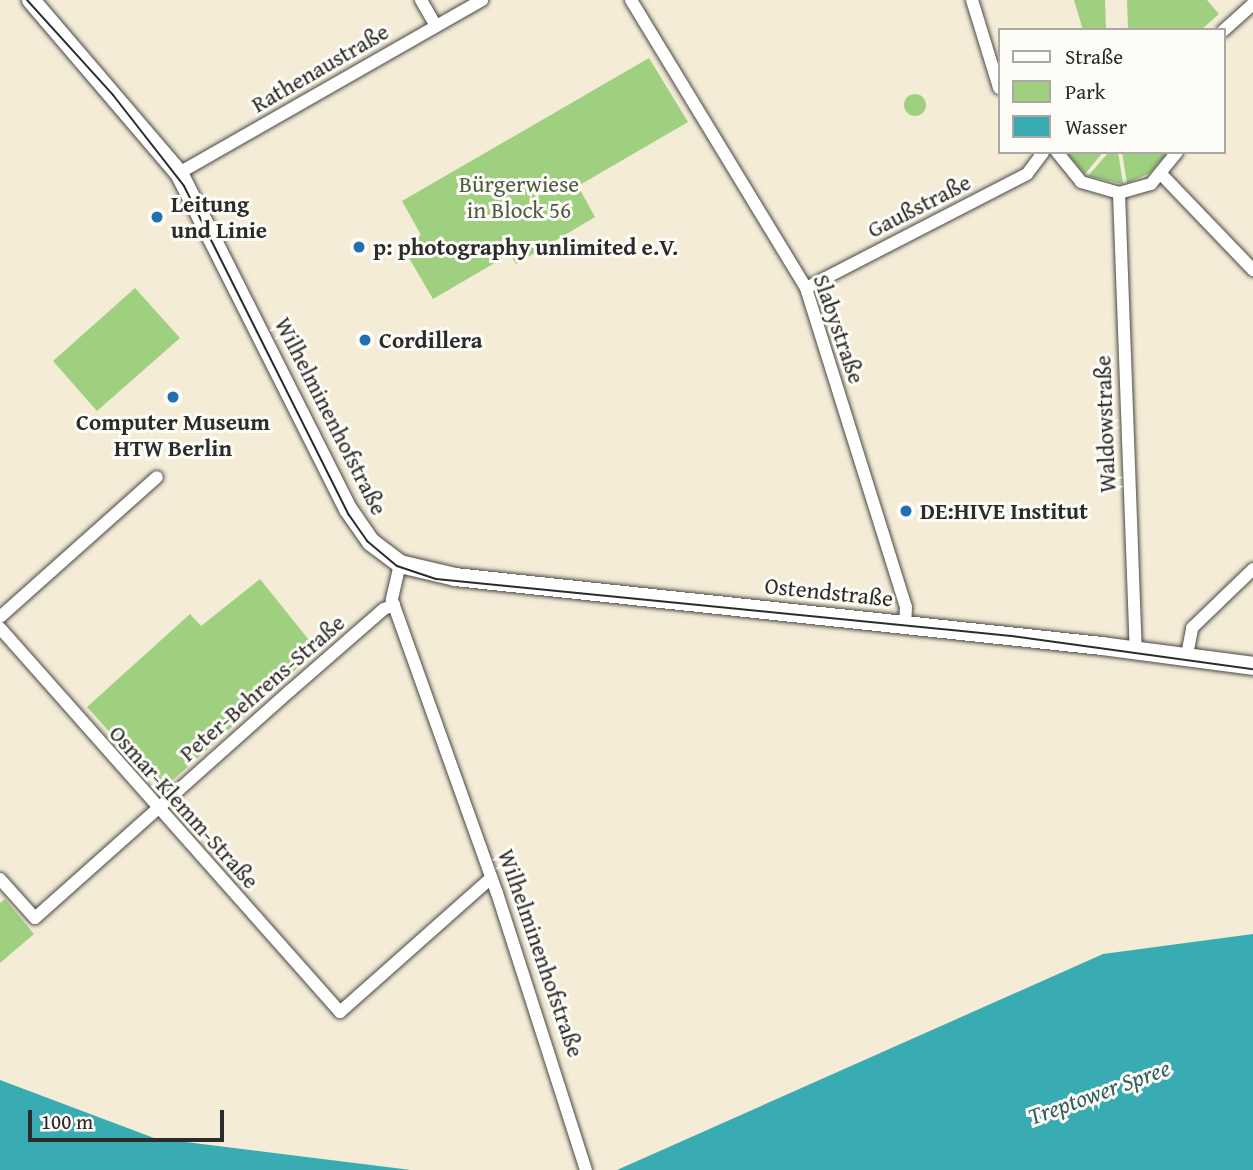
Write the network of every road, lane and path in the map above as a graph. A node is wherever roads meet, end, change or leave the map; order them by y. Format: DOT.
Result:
graph roads {
  1 [pos="421,0"];
  2 [pos="482,0"];
  3 [pos="631,0"];
  4 [pos="972,0"];
  5 [pos="41,3"];
  6 [pos="1253,4"];
  7 [pos="436,26"];
  8 [pos="1225,29"];
  9 [pos="998,85"];
  10 [pos="1044,154"];
  11 [pos="1059,154"];
  12 [pos="1176,154"];
  13 [pos="179,173"];
  14 [pos="1162,175"];
  15 [pos="1119,193"];
  16 [pos="1253,270"];
  17 [pos="806,288"];
  18 [pos="157,477"];
  19 [pos="400,564"];
  20 [pos="1253,569"];
  21 [pos="394,605"];
  22 [pos="0,617"];
  23 [pos="905,624"];
  24 [pos="0,628"];
  25 [pos="1136,651"];
  26 [pos="1186,660"];
  27 [pos="1253,666"];
  28 [pos="158,809"];
  29 [pos="491,877"];
  30 [pos="0,879"];
  31 [pos="586,1170"];
  1 -- 7 [label="street"];
  2 -- 7 [label="street, Rathenaustraße"];
  3 -- 17 [label="street, Slabystraße"];
  4 -- 9 [label="street"];
  5 -- 13 [label="street, Wilhelminenhofstraße"];
  6 -- 8 [label="street"];
  7 -- 13 [label="street, Rathenaustraße"];
  10 -- 17 [label="street, Gaußstraße"];
  11 -- 15 [label="street"];
  12 -- 14 [label="street"];
  13 -- 19 [label="street, Wilhelminenhofstraße"];
  14 -- 15 [label="street"];
  14 -- 16 [label="street"];
  15 -- 25 [label="street, Waldowstraße"];
  17 -- 23 [label="street, Slabystraße"];
  18 -- 22 [label="street"];
  19 -- 21 [label="street, Wilhelminenhofstraße"];
  19 -- 23 [label="street, Ostendstraße"];
  20 -- 26 [label="street"];
  21 -- 28 [label="street, Peter-Behrens-Straße"];
  21 -- 29 [label="street, Wilhelminenhofstraße"];
  23 -- 25 [label="street, Ostendstraße"];
  24 -- 28 [label="street, Osmar-Klemm-Straße"];
  25 -- 26 [label="street, Ostendstraße"];
  26 -- 27 [label="street, Ostendstraße"];
  28 -- 29 [label="street, Osmar-Klemm-Straße"];
  28 -- 30 [label="street, Peter-Behrens-Straße"];
  29 -- 31 [label="street, Wilhelminenhofstraße"];
}
